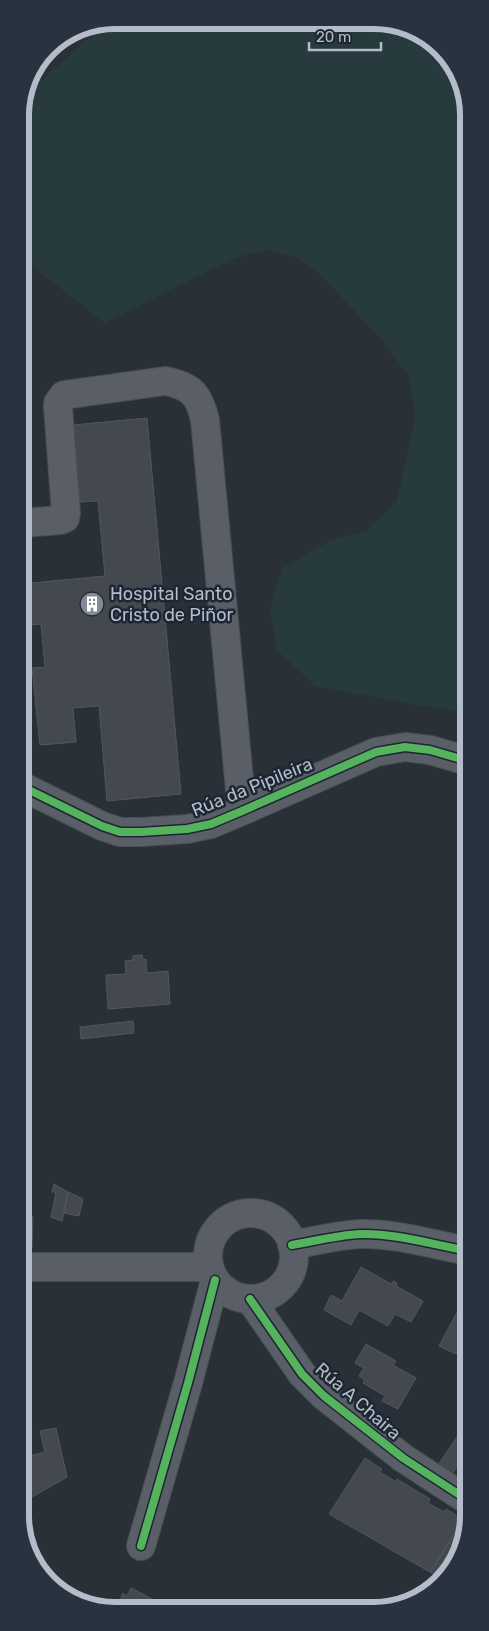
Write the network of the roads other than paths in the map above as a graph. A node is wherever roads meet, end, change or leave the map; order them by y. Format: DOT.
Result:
graph roads {
  1 [pos="29,522"];
  2 [pos="460,759"];
  3 [pos="29,790"];
  4 [pos="242,811"];
  5 [pos="292,1245"];
  6 [pos="460,1250"];
  7 [pos="29,1267"];
  8 [pos="212,1274"];
  9 [pos="250,1299"];
  10 [pos="460,1495"];
  11 [pos="141,1546"];
  1 -- 4 [label="street"];
  2 -- 4 [label="street, Rúa da Pipileira"];
  3 -- 4 [label="street, Rúa da Pipileira"];
  5 -- 6 [label="street"];
  5 -- 8 [label="street"];
  5 -- 9 [label="street"];
  7 -- 8 [label="street"];
  8 -- 9 [label="street"];
  8 -- 11 [label="street"];
  9 -- 10 [label="street, Rúa A Chaira"];
}
